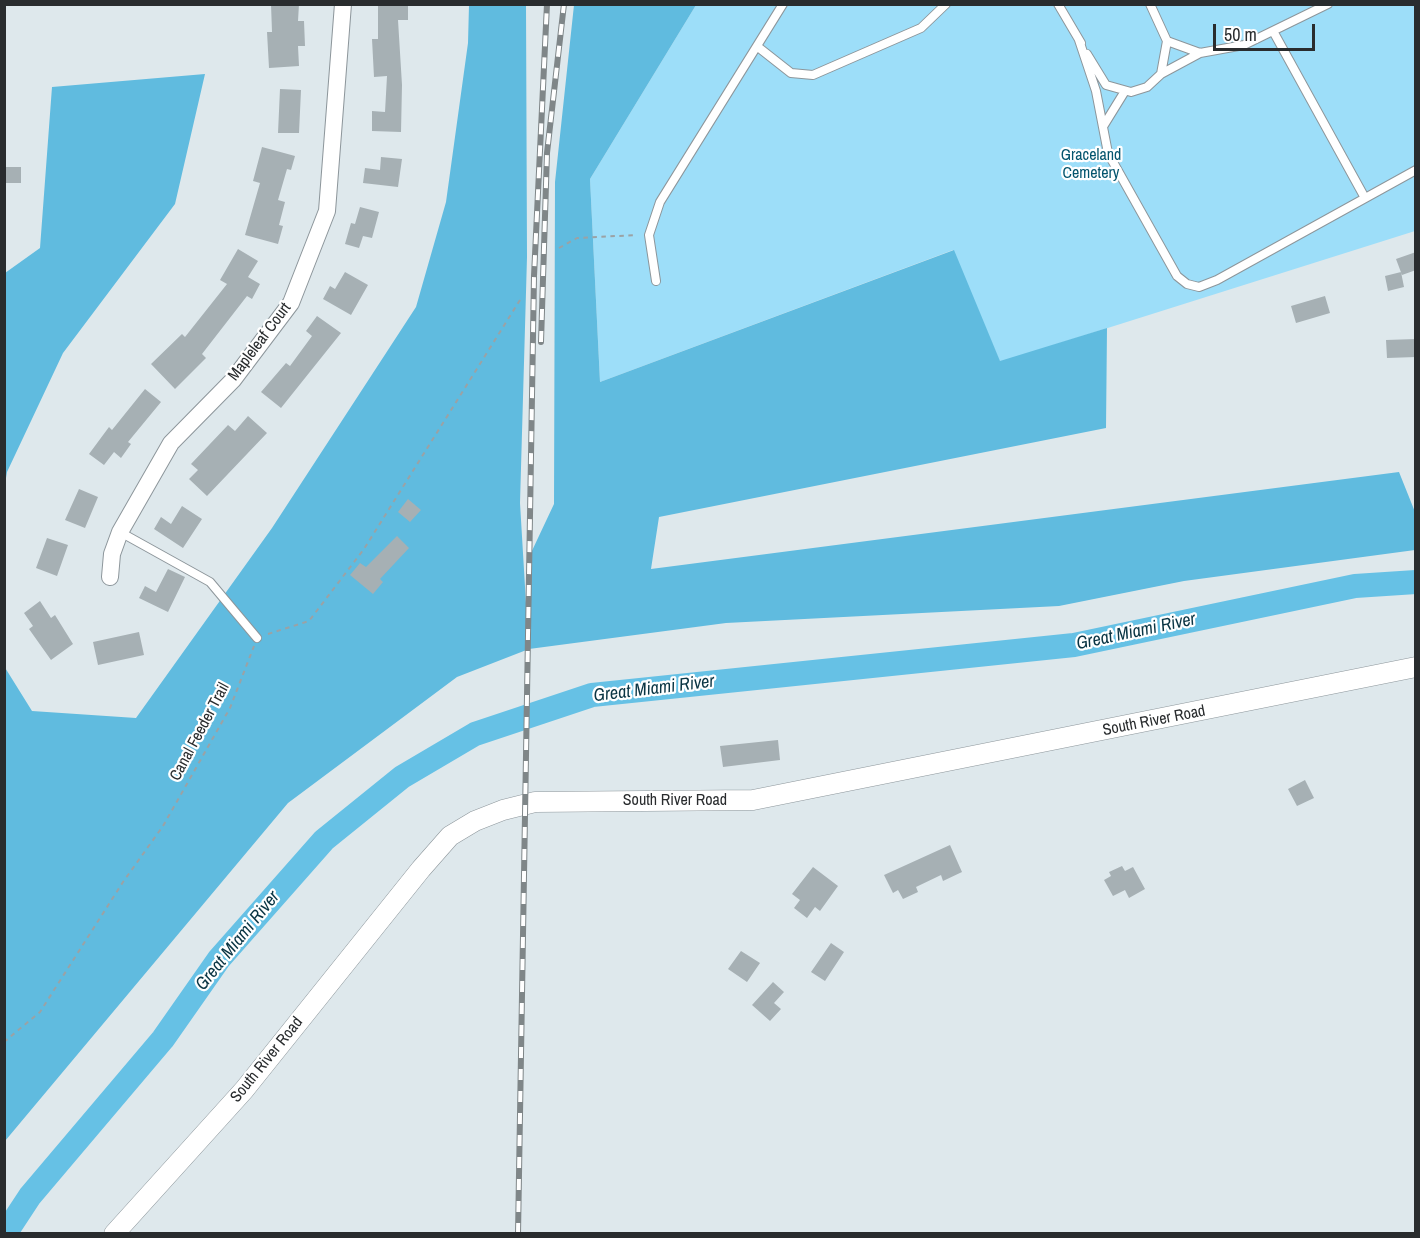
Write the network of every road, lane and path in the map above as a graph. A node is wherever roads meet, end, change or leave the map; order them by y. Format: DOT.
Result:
graph roads {
  1 [pos="343,4"];
  2 [pos="783,4"];
  3 [pos="946,4"];
  4 [pos="1058,4"];
  5 [pos="1150,4"];
  6 [pos="1328,4"];
  7 [pos="1274,31"];
  8 [pos="1079,40"];
  9 [pos="1167,41"];
  10 [pos="758,47"];
  11 [pos="1200,53"];
  12 [pos="1161,74"];
  13 [pos="1125,91"];
  14 [pos="1104,125"];
  15 [pos="1416,170"];
  16 [pos="1365,198"];
  17 [pos="649,235"];
  18 [pos="559,248"];
  19 [pos="656,281"];
  20 [pos="520,300"];
  21 [pos="120,532"];
  22 [pos="110,577"];
  23 [pos="257,638"];
  24 [pos="1416,668"];
  25 [pos="4,1042"];
  26 [pos="114,1233"];
  1 -- 21 [label="street, Mapleleaf Court"];
  2 -- 10 [label="lane"];
  3 -- 10 [label="lane"];
  4 -- 8 [label="lane"];
  5 -- 9 [label="lane"];
  6 -- 7 [label="lane"];
  7 -- 11 [label="lane"];
  7 -- 16 [label="lane"];
  8 -- 13 [label="lane"];
  8 -- 14 [label="lane"];
  9 -- 11 [label="lane"];
  9 -- 12 [label="lane"];
  10 -- 17 [label="lane"];
  11 -- 12 [label="lane"];
  12 -- 13 [label="lane"];
  13 -- 14 [label="lane"];
  14 -- 16 [label="lane"];
  15 -- 16 [label="lane"];
  17 -- 18 [label="path"];
  17 -- 19 [label="lane"];
  20 -- 23 [label="path"];
  21 -- 22 [label="street, Mapleleaf Court"];
  21 -- 23 [label="lane"];
  23 -- 25 [label="path, Canal Feeder Trail"];
  24 -- 26 [label="street, South River Road"];
}
